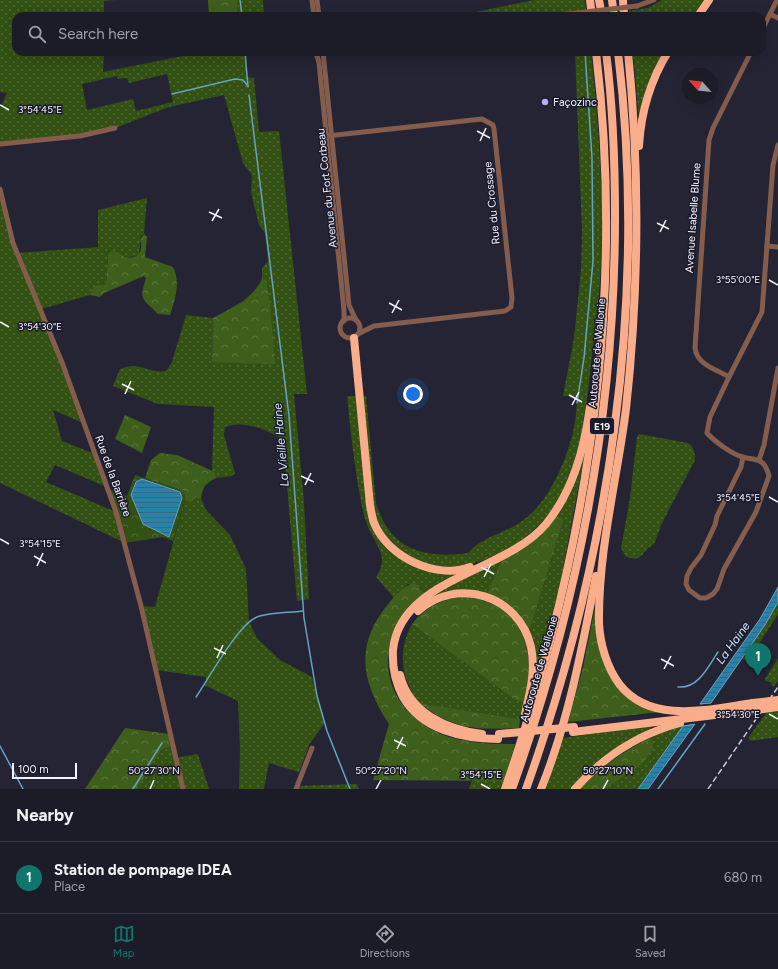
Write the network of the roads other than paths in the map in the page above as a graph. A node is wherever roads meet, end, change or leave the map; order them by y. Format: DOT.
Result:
graph roads {
  1 [pos="312,0"];
  2 [pos="317,0"];
  3 [pos="590,0"];
  4 [pos="599,0"];
  5 [pos="612,0"];
  6 [pos="622,0"];
  7 [pos="654,0"];
  8 [pos="710,0"];
  9 [pos="777,0"];
  10 [pos="314,12"];
  11 [pos="318,12"];
  12 [pos="586,12"];
  13 [pos="592,12"];
  14 [pos="601,12"];
  15 [pos="614,12"];
  16 [pos="624,12"];
  17 [pos="701,12"];
  18 [pos="770,14"];
  19 [pos="778,18"];
  20 [pos="766,22"];
  21 [pos="317,56"];
  22 [pos="323,56"];
  23 [pos="596,56"];
  24 [pos="606,56"];
  25 [pos="618,56"];
  26 [pos="628,56"];
  27 [pos="666,56"];
  28 [pos="749,56"];
  29 [pos="115,128"];
  30 [pos="329,136"];
  31 [pos="0,144"];
  32 [pos="778,145"];
  33 [pos="637,185"];
  34 [pos="0,189"];
  35 [pos="767,246"];
  36 [pos="778,247"];
  37 [pos="605,277"];
  38 [pos="344,321"];
  39 [pos="357,321"];
  40 [pos="371,327"];
  41 [pos="356,336"];
  42 [pos="778,368"];
  43 [pos="730,377"];
  44 [pos="776,387"];
  45 [pos="743,457"];
  46 [pos="759,460"];
  47 [pos="606,534"];
  48 [pos="492,562"];
  49 [pos="778,700"];
  50 [pos="778,707"];
  51 [pos="693,711"];
  52 [pos="706,716"];
  53 [pos="574,730"];
  54 [pos="498,737"];
  55 [pos="312,748"];
  56 [pos="510,774"];
  57 [pos="182,789"];
  58 [pos="296,789"];
  59 [pos="505,789"];
  60 [pos="512,789"];
  61 [pos="526,789"];
  62 [pos="541,789"];
  63 [pos="575,789"];
  1 -- 10 [label="street"];
  2 -- 11 [label="street"];
  3 -- 13 [label="highway"];
  4 -- 14 [label="highway"];
  5 -- 15 [label="highway"];
  6 -- 16 [label="highway"];
  7 -- 12 [label="street, bridge"];
  8 -- 17 [label="highway"];
  9 -- 18 [label="street"];
  18 -- 19 [label="street"];
  18 -- 20 [label="street"];
  21 -- 30 [label="street, Avenue du Fort Corbeau"];
  22 -- 30 [label="street, Avenue du Fort Corbeau"];
  23 -- 37 [label="highway"];
  24 -- 60 [label="highway, Autoroute de Wallonie / E19"];
  25 -- 61 [label="highway, E19"];
  26 -- 33 [label="highway"];
  27 -- 33 [label="highway"];
  28 -- 43 [label="street, Avenue Isabelle Blume"];
  29 -- 31 [label="street"];
  30 -- 38 [label="street, Avenue du Fort Corbeau"];
  30 -- 39 [label="street, Avenue du Fort Corbeau"];
  30 -- 40 [label="street, Rue du Crossage"];
  32 -- 35 [label="street"];
  33 -- 47 [label="highway"];
  34 -- 57 [label="street, Rue de la Barrière"];
  35 -- 36 [label="street"];
  35 -- 43 [label="street"];
  37 -- 48 [label="highway"];
  37 -- 56 [label="highway"];
  38 -- 39 [label="street"];
  38 -- 41 [label="street"];
  39 -- 40 [label="street"];
  39 -- 41 [label="street"];
  40 -- 41 [label="street"];
  41 -- 48 [label="highway"];
  42 -- 44 [label="street"];
  43 -- 45 [label="street"];
  44 -- 46 [label="street"];
  45 -- 46 [label="street"];
  45 -- 46 [label="street"];
  47 -- 51 [label="highway"];
  47 -- 62 [label="highway"];
  48 -- 54 [label="highway"];
  49 -- 51 [label="highway, bridge"];
  50 -- 52 [label="highway, bridge"];
  51 -- 53 [label="highway"];
  52 -- 53 [label="highway"];
  52 -- 63 [label="highway"];
  53 -- 54 [label="highway, bridge"];
  54 -- 56 [label="highway"];
  55 -- 58 [label="street"];
  56 -- 59 [label="highway"];
}
